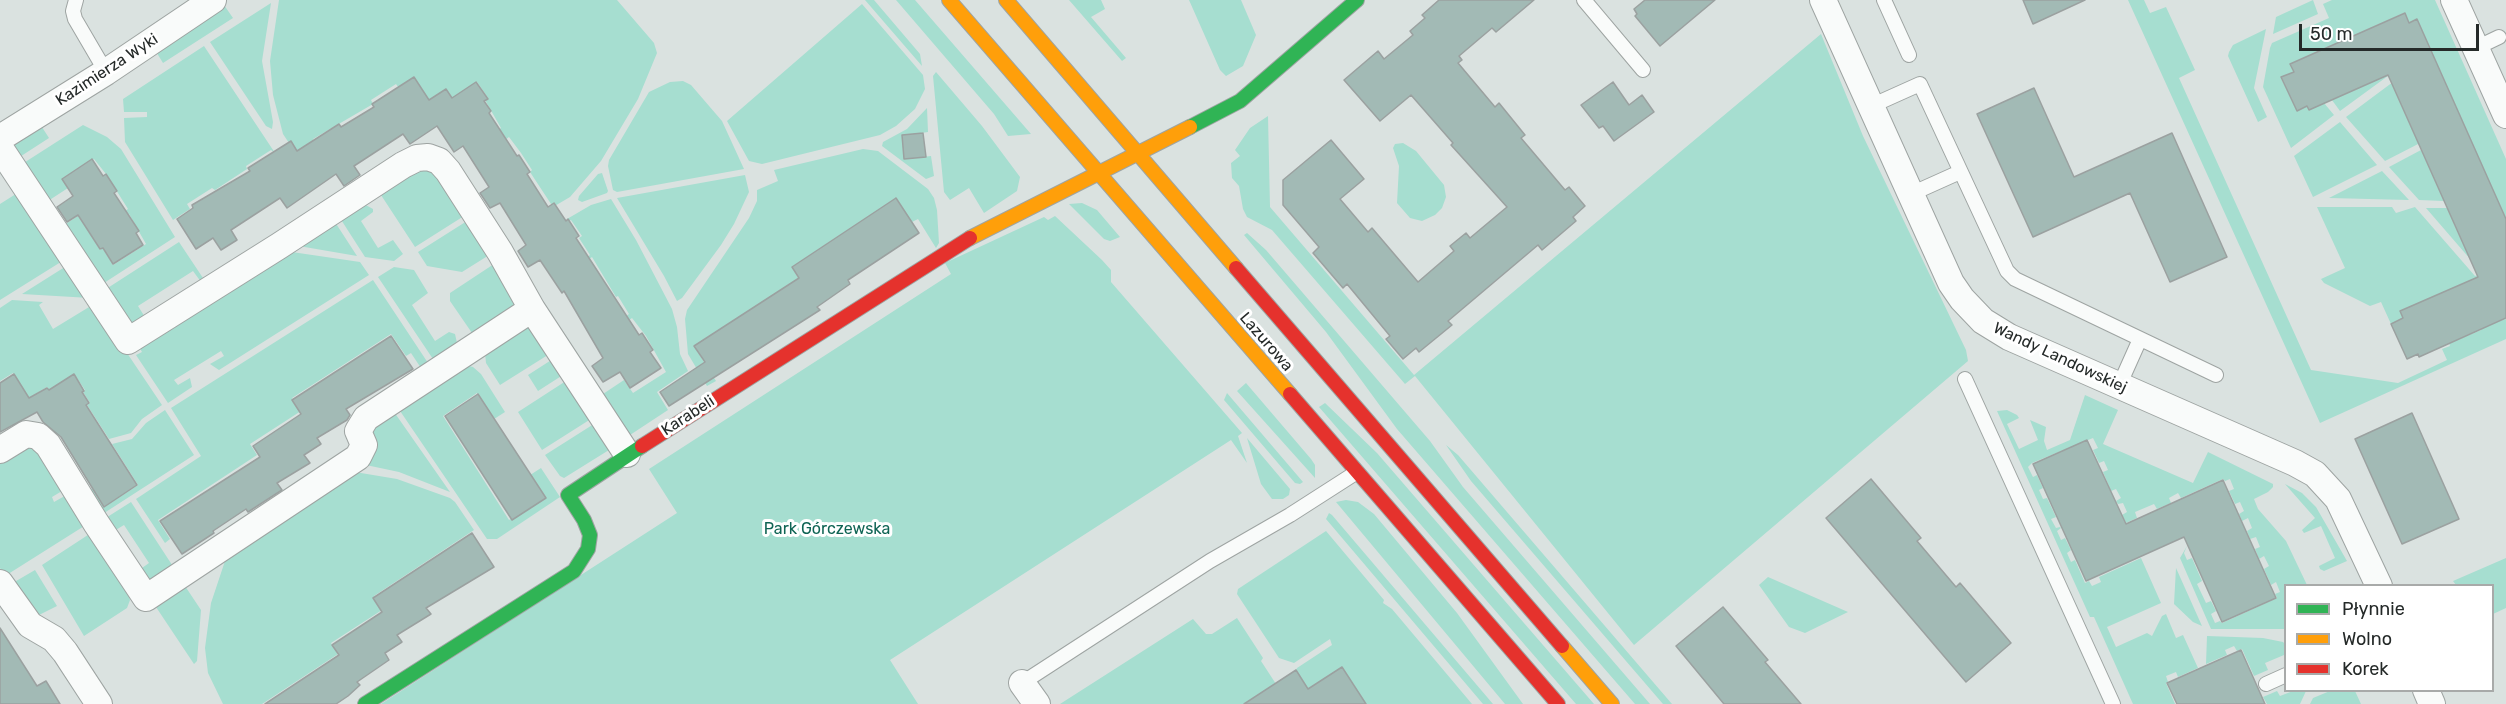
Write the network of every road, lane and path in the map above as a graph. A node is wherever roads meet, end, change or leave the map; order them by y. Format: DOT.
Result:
graph roads {
  1 [pos="76,0"];
  2 [pos="213,0"];
  3 [pos="949,0"];
  4 [pos="1006,0"];
  5 [pos="1357,0"];
  6 [pos="1584,0"];
  7 [pos="1823,0"];
  8 [pos="1884,0"];
  9 [pos="2454,0"];
  10 [pos="182,8"];
  11 [pos="1909,55"];
  12 [pos="1643,70"];
  13 [pos="106,72"];
  14 [pos="2499,81"];
  15 [pos="1871,106"];
  16 [pos="2506,116"];
  17 [pos="0,138"];
  18 [pos="0,148"];
  19 [pos="1138,153"];
  20 [pos="1960,172"];
  21 [pos="1099,173"];
  22 [pos="1911,194"];
  23 [pos="532,309"];
  24 [pos="2140,339"];
  25 [pos="2216,375"];
  26 [pos="1965,379"];
  27 [pos="2120,386"];
  28 [pos="0,450"];
  29 [pos="627,454"];
  30 [pos="1357,472"];
  31 [pos="0,583"];
  32 [pos="2379,584"];
  33 [pos="2284,676"];
  34 [pos="1023,683"];
  35 [pos="2266,684"];
  36 [pos="99,704"];
  37 [pos="365,704"];
  38 [pos="1037,704"];
  39 [pos="1558,704"];
  40 [pos="1612,704"];
  41 [pos="2114,704"];
  1 -- 13 [label="lane"];
  2 -- 10 [label="street, Kazimierza Wyki"];
  3 -- 21 [label="main road, Lazurowa"];
  4 -- 19 [label="main road, Lazurowa"];
  5 -- 19 [label="main road, Karabeli"];
  6 -- 12 [label="lane"];
  7 -- 15 [label="street, Wandy Landowskiej"];
  8 -- 11 [label="lane"];
  9 -- 14 [label="street"];
  10 -- 13 [label="street, Kazimierza Wyki"];
  13 -- 17 [label="street, Kazimierza Wyki"];
  14 -- 16 [label="street"];
  15 -- 20 [label="lane"];
  15 -- 22 [label="street, Wandy Landowskiej"];
  18 -- 23 [label="street"];
  19 -- 21 [label="main road, Karabeli"];
  19 -- 40 [label="main road, Lazurowa"];
  20 -- 22 [label="lane"];
  20 -- 24 [label="lane"];
  21 -- 29 [label="main road, Karabeli"];
  21 -- 30 [label="main road, Lazurowa"];
  22 -- 27 [label="street, Wandy Landowskiej"];
  23 -- 28 [label="street"];
  23 -- 29 [label="street"];
  24 -- 25 [label="lane"];
  24 -- 27 [label="lane"];
  26 -- 41 [label="lane"];
  27 -- 32 [label="street, Wandy Landowskiej"];
  29 -- 37 [label="main road, Karabeli"];
  30 -- 34 [label="lane"];
  30 -- 39 [label="main road, Lazurowa"];
  31 -- 36 [label="street"];
  33 -- 35 [label="lane"];
  34 -- 38 [label="street"];
}
